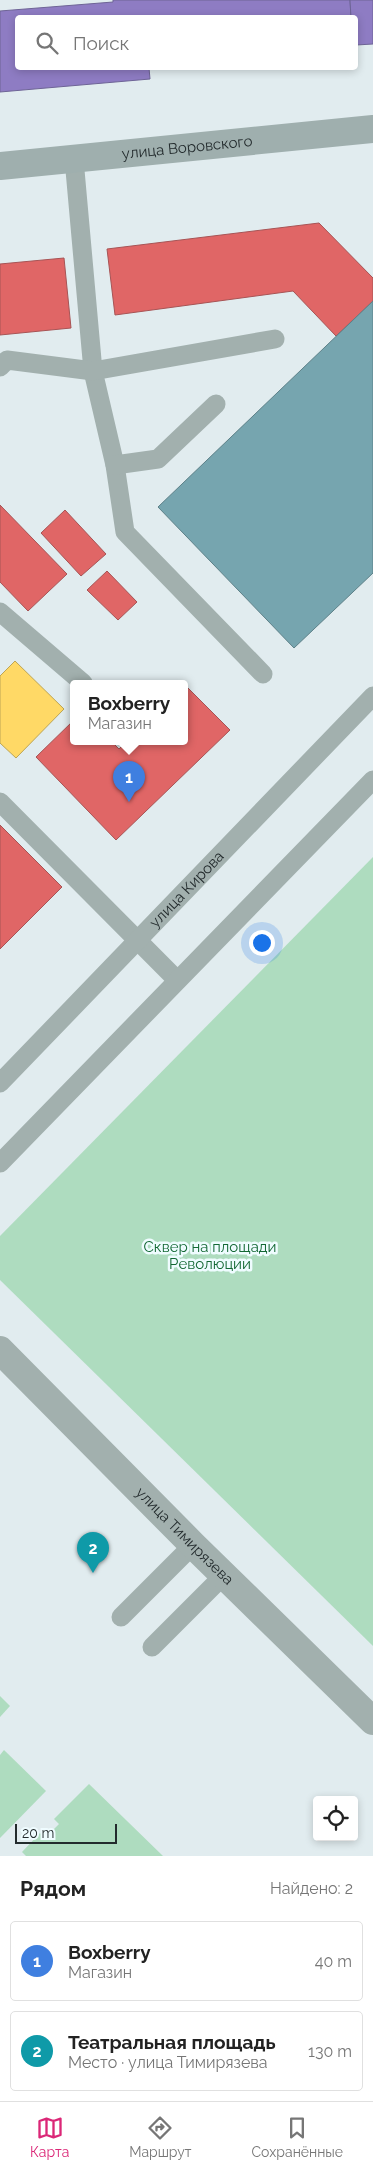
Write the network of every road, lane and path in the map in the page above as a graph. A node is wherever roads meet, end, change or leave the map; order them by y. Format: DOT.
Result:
graph roads {
  1 [pos="373,129"];
  2 [pos="74,159"];
  3 [pos="0,166"];
  4 [pos="275,339"];
  5 [pos="0,367"];
  6 [pos="93,371"];
  7 [pos="216,404"];
  8 [pos="115,465"];
  9 [pos="0,612"];
  10 [pos="263,674"];
  11 [pos="79,680"];
  12 [pos="373,696"];
  13 [pos="373,780"];
  14 [pos="0,802"];
  15 [pos="138,941"];
  16 [pos="177,980"];
  17 [pos="0,1083"];
  18 [pos="0,1162"];
  19 [pos="0,1350"];
  20 [pos="193,1545"];
  21 [pos="225,1574"];
  22 [pos="122,1617"];
  23 [pos="152,1647"];
  24 [pos="373,1721"];
  1 -- 2 [label="main road, улица Воровского"];
  2 -- 3 [label="main road, улица Воровского"];
  2 -- 6 [label="lane"];
  4 -- 6 [label="lane"];
  5 -- 6 [label="lane"];
  6 -- 8 [label="lane"];
  7 -- 8 [label="lane"];
  8 -- 10 [label="lane"];
  9 -- 11 [label="lane"];
  12 -- 15 [label="lane, улица Кирова"];
  13 -- 16 [label="lane"];
  14 -- 15 [label="lane"];
  15 -- 16 [label="lane"];
  15 -- 17 [label="lane, улица Кирова"];
  16 -- 18 [label="lane"];
  19 -- 20 [label="street, улица Тимирязева"];
  20 -- 21 [label="street, улица Тимирязева"];
  20 -- 22 [label="lane"];
  21 -- 23 [label="lane"];
  21 -- 24 [label="street, улица Тимирязева"];
}
